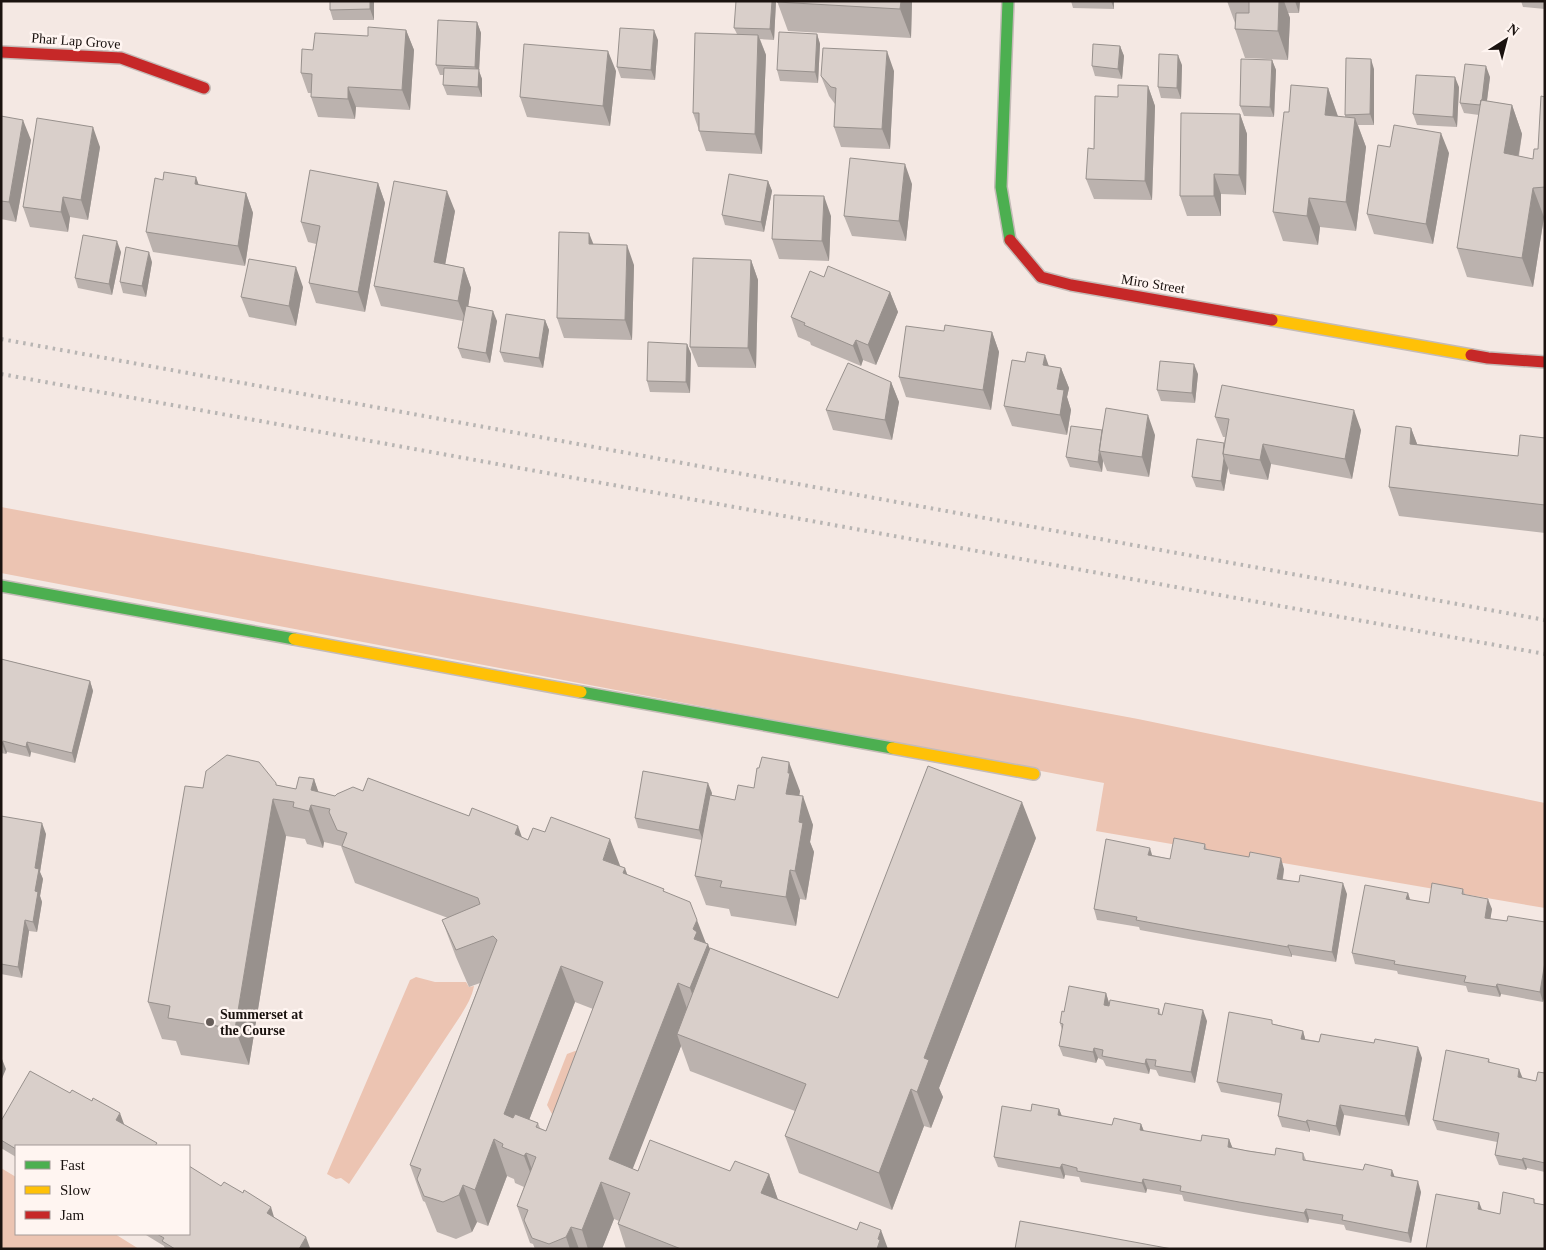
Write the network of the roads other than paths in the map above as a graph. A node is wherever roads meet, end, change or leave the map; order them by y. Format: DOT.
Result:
graph roads {
  1 [pos="1008,1"];
  2 [pos="1,52"];
  3 [pos="204,88"];
  4 [pos="1545,362"];
  5 [pos="1,586"];
  6 [pos="1034,774"];
  1 -- 4 [label="street, Miro Street"];
  2 -- 3 [label="street, Phar Lap Grove"];
  5 -- 6 [label="street"];
}
